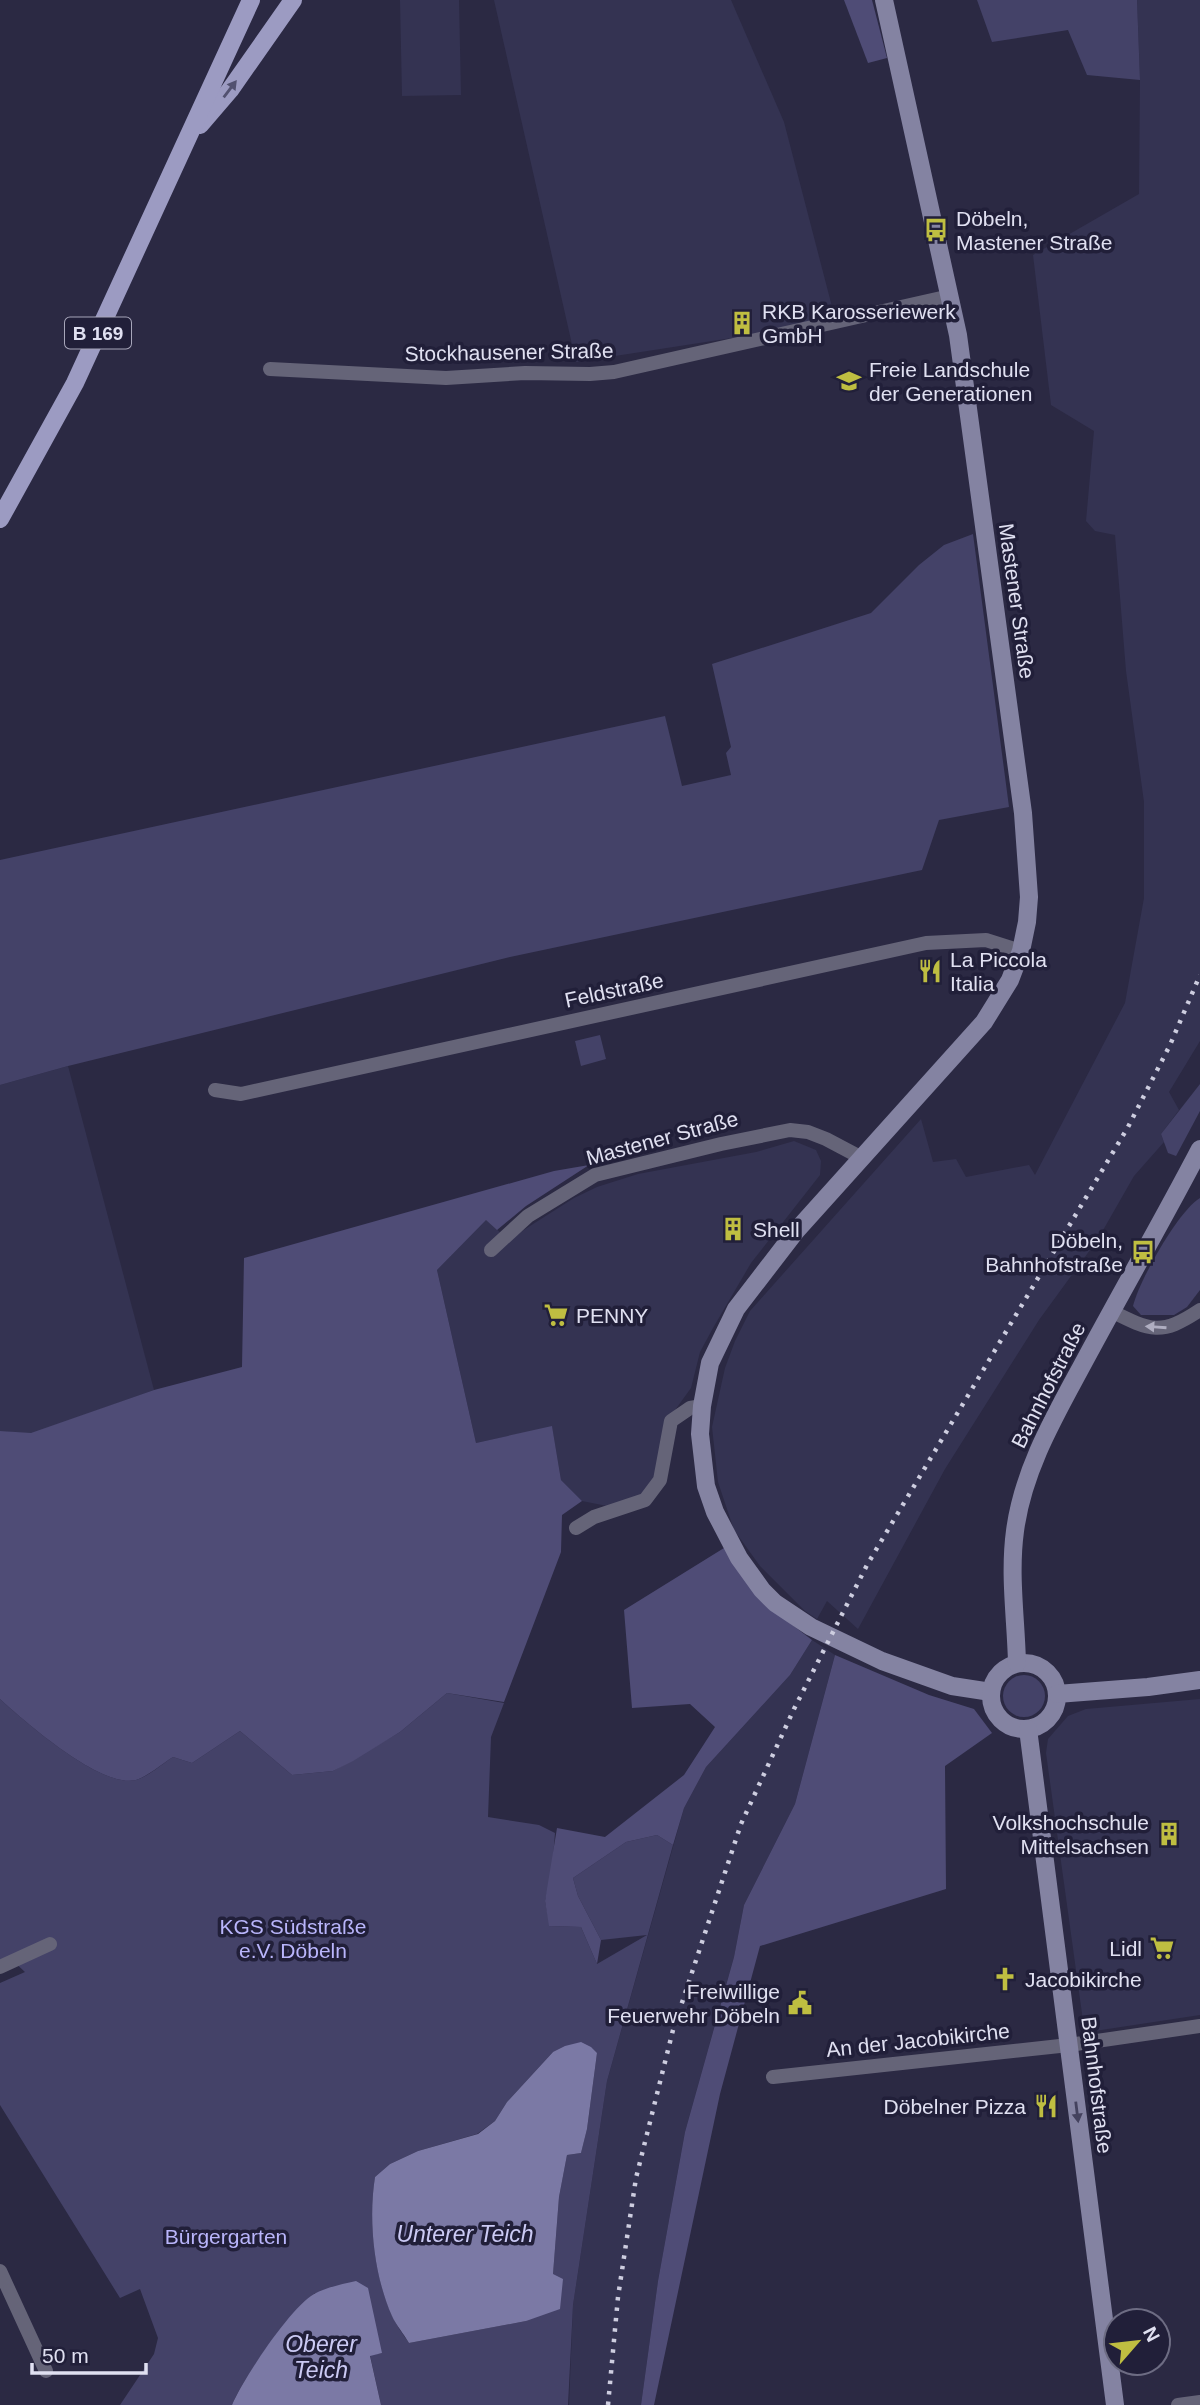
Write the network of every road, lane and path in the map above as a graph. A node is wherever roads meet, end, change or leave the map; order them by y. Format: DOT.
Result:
graph roads {
  1 [pos="251,0"];
  2 [pos="293,0"];
  3 [pos="884,0"];
  4 [pos="187,141"];
  5 [pos="950,296"];
  6 [pos="270,369"];
  7 [pos="0,519"];
  8 [pos="1021,951"];
  9 [pos="215,1090"];
  10 [pos="1199,1155"];
  11 [pos="860,1157"];
  12 [pos="491,1250"];
  13 [pos="1200,1310"];
  14 [pos="1111,1311"];
  15 [pos="702,1406"];
  16 [pos="576,1528"];
  17 [pos="1017,1664"];
  18 [pos="1200,1680"];
  19 [pos="991,1692"];
  20 [pos="1057,1694"];
  21 [pos="1028,1730"];
  22 [pos="50,1944"];
  23 [pos="0,1967"];
  24 [pos="1200,2026"];
  25 [pos="1069,2045"];
  26 [pos="772,2077"];
  27 [pos="0,2272"];
  28 [pos="46,2371"];
  29 [pos="1200,2402"];
  30 [pos="1115,2405"];
  31 [pos="1178,2405"];
  1 -- 4 [label="main road, B 169"];
  4 -- 2 [label="main road, one-way"];
  3 -- 5 [label="main road, Mastener Straße"];
  4 -- 7 [label="main road, B 169"];
  5 -- 6 [label="street, Stockhausener Straße"];
  5 -- 8 [label="main road, Mastener Straße"];
  8 -- 9 [label="street, Feldstraße"];
  8 -- 11 [label="main road, Mastener Straße"];
  10 -- 14 [label="main road, Bahnhofstraße"];
  11 -- 12 [label="street, Mastener Straße"];
  11 -- 15 [label="main road, Mastener Straße"];
  13 -- 14 [label="street, one-way"];
  14 -- 17 [label="main road, Bahnhofstraße"];
  15 -- 16 [label="street"];
  15 -- 19 [label="main road, Mastener Straße"];
  17 -- 19 [label="main road"];
  17 -- 20 [label="main road"];
  18 -- 20 [label="main road"];
  19 -- 21 [label="main road"];
  20 -- 21 [label="main road"];
  21 -- 25 [label="main road, Bahnhofstraße"];
  22 -- 23 [label="street"];
  24 -- 25 [label="street, An der Jacobikirche"];
  25 -- 26 [label="street, An der Jacobikirche"];
  25 -- 30 [label="main road, Bahnhofstraße, one-way"];
  27 -- 28 [label="street"];
  29 -- 31 [label="street"];
}
